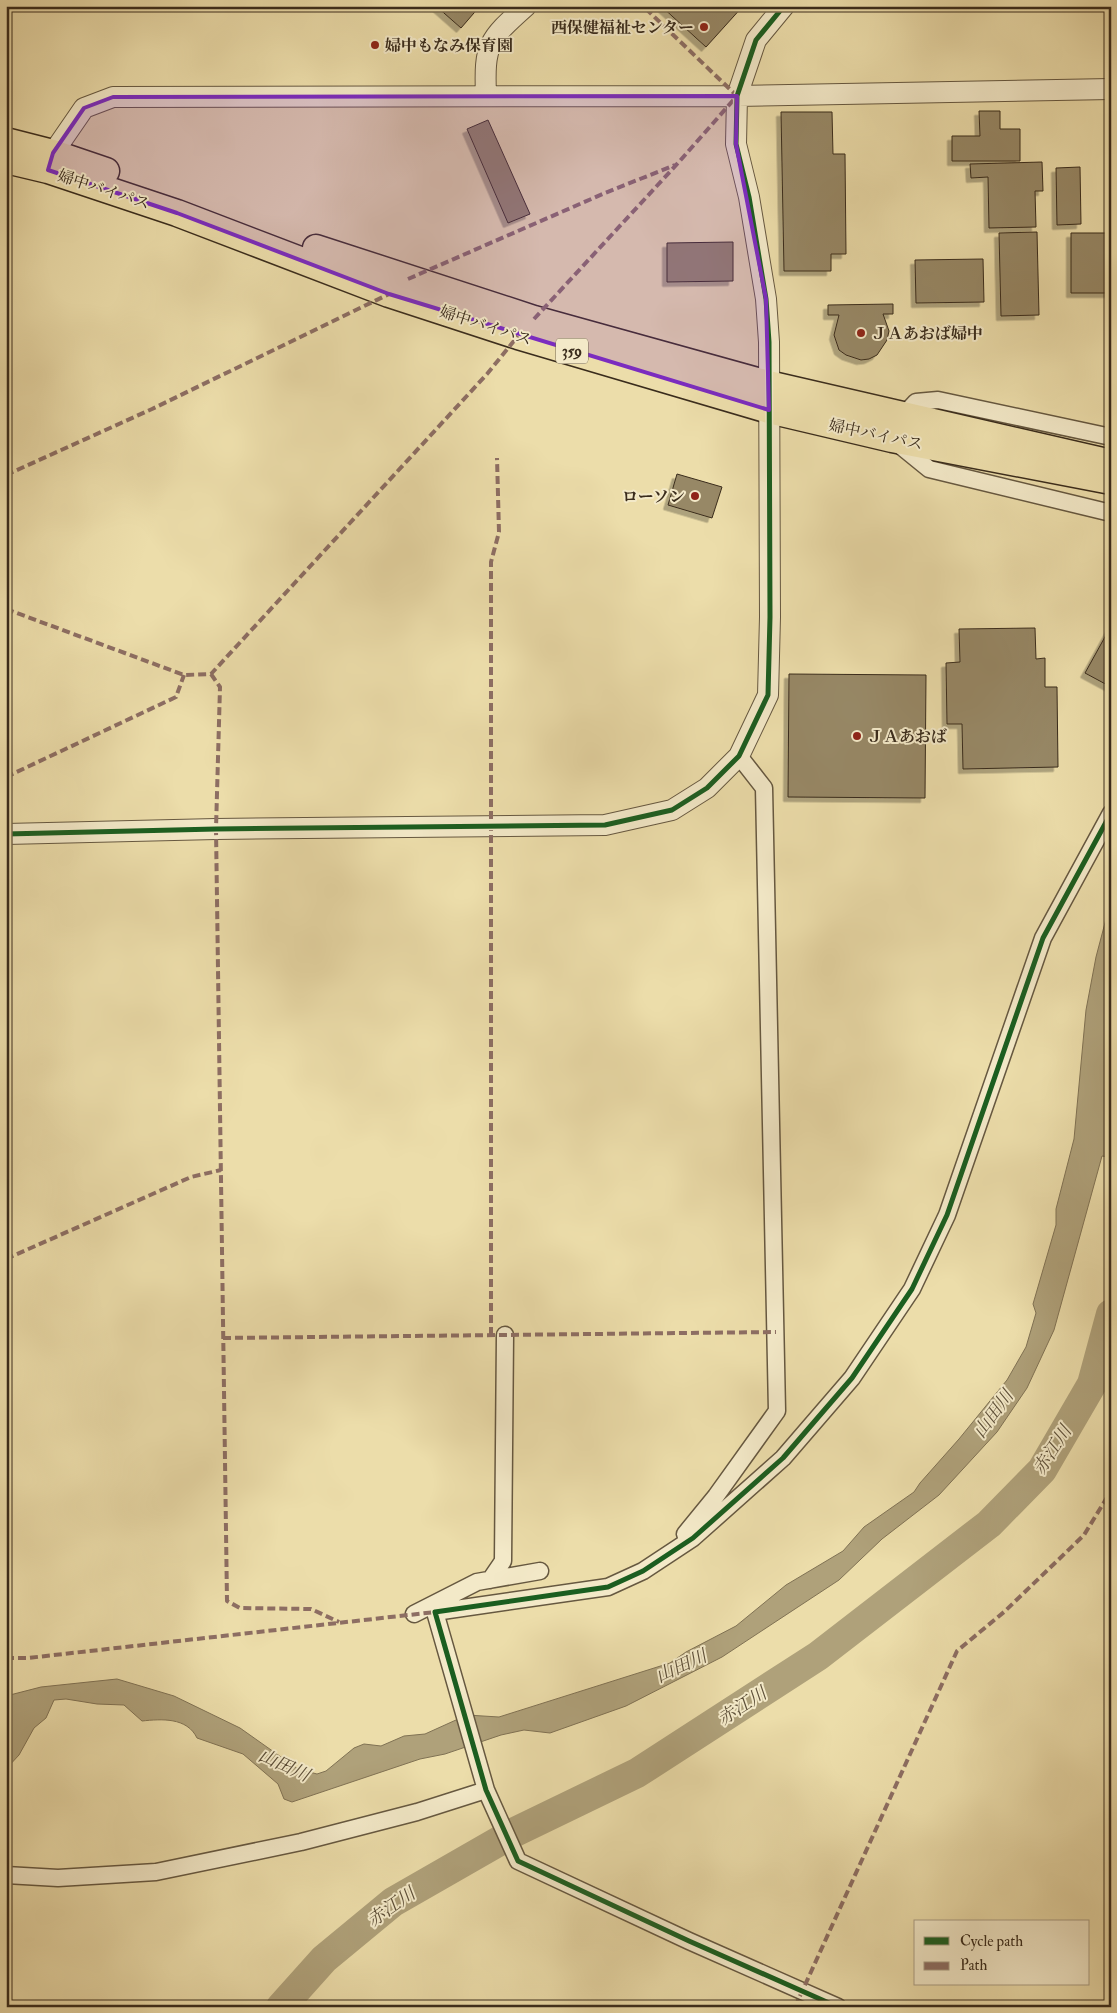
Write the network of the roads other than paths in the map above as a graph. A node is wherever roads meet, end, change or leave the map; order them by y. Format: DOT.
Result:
graph roads {
  1 [pos="526,6"];
  2 [pos="784,6"];
  3 [pos="1111,89"];
  4 [pos="486,96"];
  5 [pos="737,96"];
  6 [pos="6,141"];
  7 [pos="6,160"];
  8 [pos="50,161"];
  9 [pos="768,384"];
  10 [pos="768,410"];
  11 [pos="904,415"];
  12 [pos="1111,438"];
  13 [pos="892,439"];
  14 [pos="1111,463"];
  15 [pos="1111,481"];
  16 [pos="1111,513"];
  17 [pos="739,756"];
  18 [pos="1111,813"];
  19 [pos="6,834"];
  20 [pos="505,1335"];
  21 [pos="669,1554"];
  22 [pos="540,1571"];
  23 [pos="490,1580"];
  24 [pos="414,1614"];
  25 [pos="486,1790"];
  26 [pos="6,1875"];
  27 [pos="838,2007"];
  1 -- 4 [label="street"];
  2 -- 5 [label="street"];
  3 -- 5 [label="street"];
  4 -- 5 [label="street"];
  4 -- 8 [label="street"];
  5 -- 9 [label="street"];
  6 -- 8 [label="highway, 359"];
  7 -- 8 [label="highway, 359"];
  8 -- 9 [label="highway, 婦中バイパス / 359"];
  8 -- 10 [label="highway, 婦中バイパス / 359"];
  9 -- 10 [label="street"];
  9 -- 11 [label="highway, 婦中バイパス / 359"];
  10 -- 13 [label="highway, 婦中バイパス / 359"];
  10 -- 17 [label="street"];
  11 -- 12 [label="street"];
  11 -- 14 [label="highway, 婦中バイパス / 359"];
  13 -- 15 [label="highway, 婦中バイパス / 359"];
  13 -- 16 [label="street"];
  17 -- 19 [label="street"];
  17 -- 21 [label="street"];
  18 -- 21 [label="street"];
  20 -- 23 [label="street"];
  21 -- 25 [label="street"];
  22 -- 23 [label="street"];
  23 -- 24 [label="street"];
  25 -- 26 [label="street"];
  25 -- 27 [label="street"];
}
